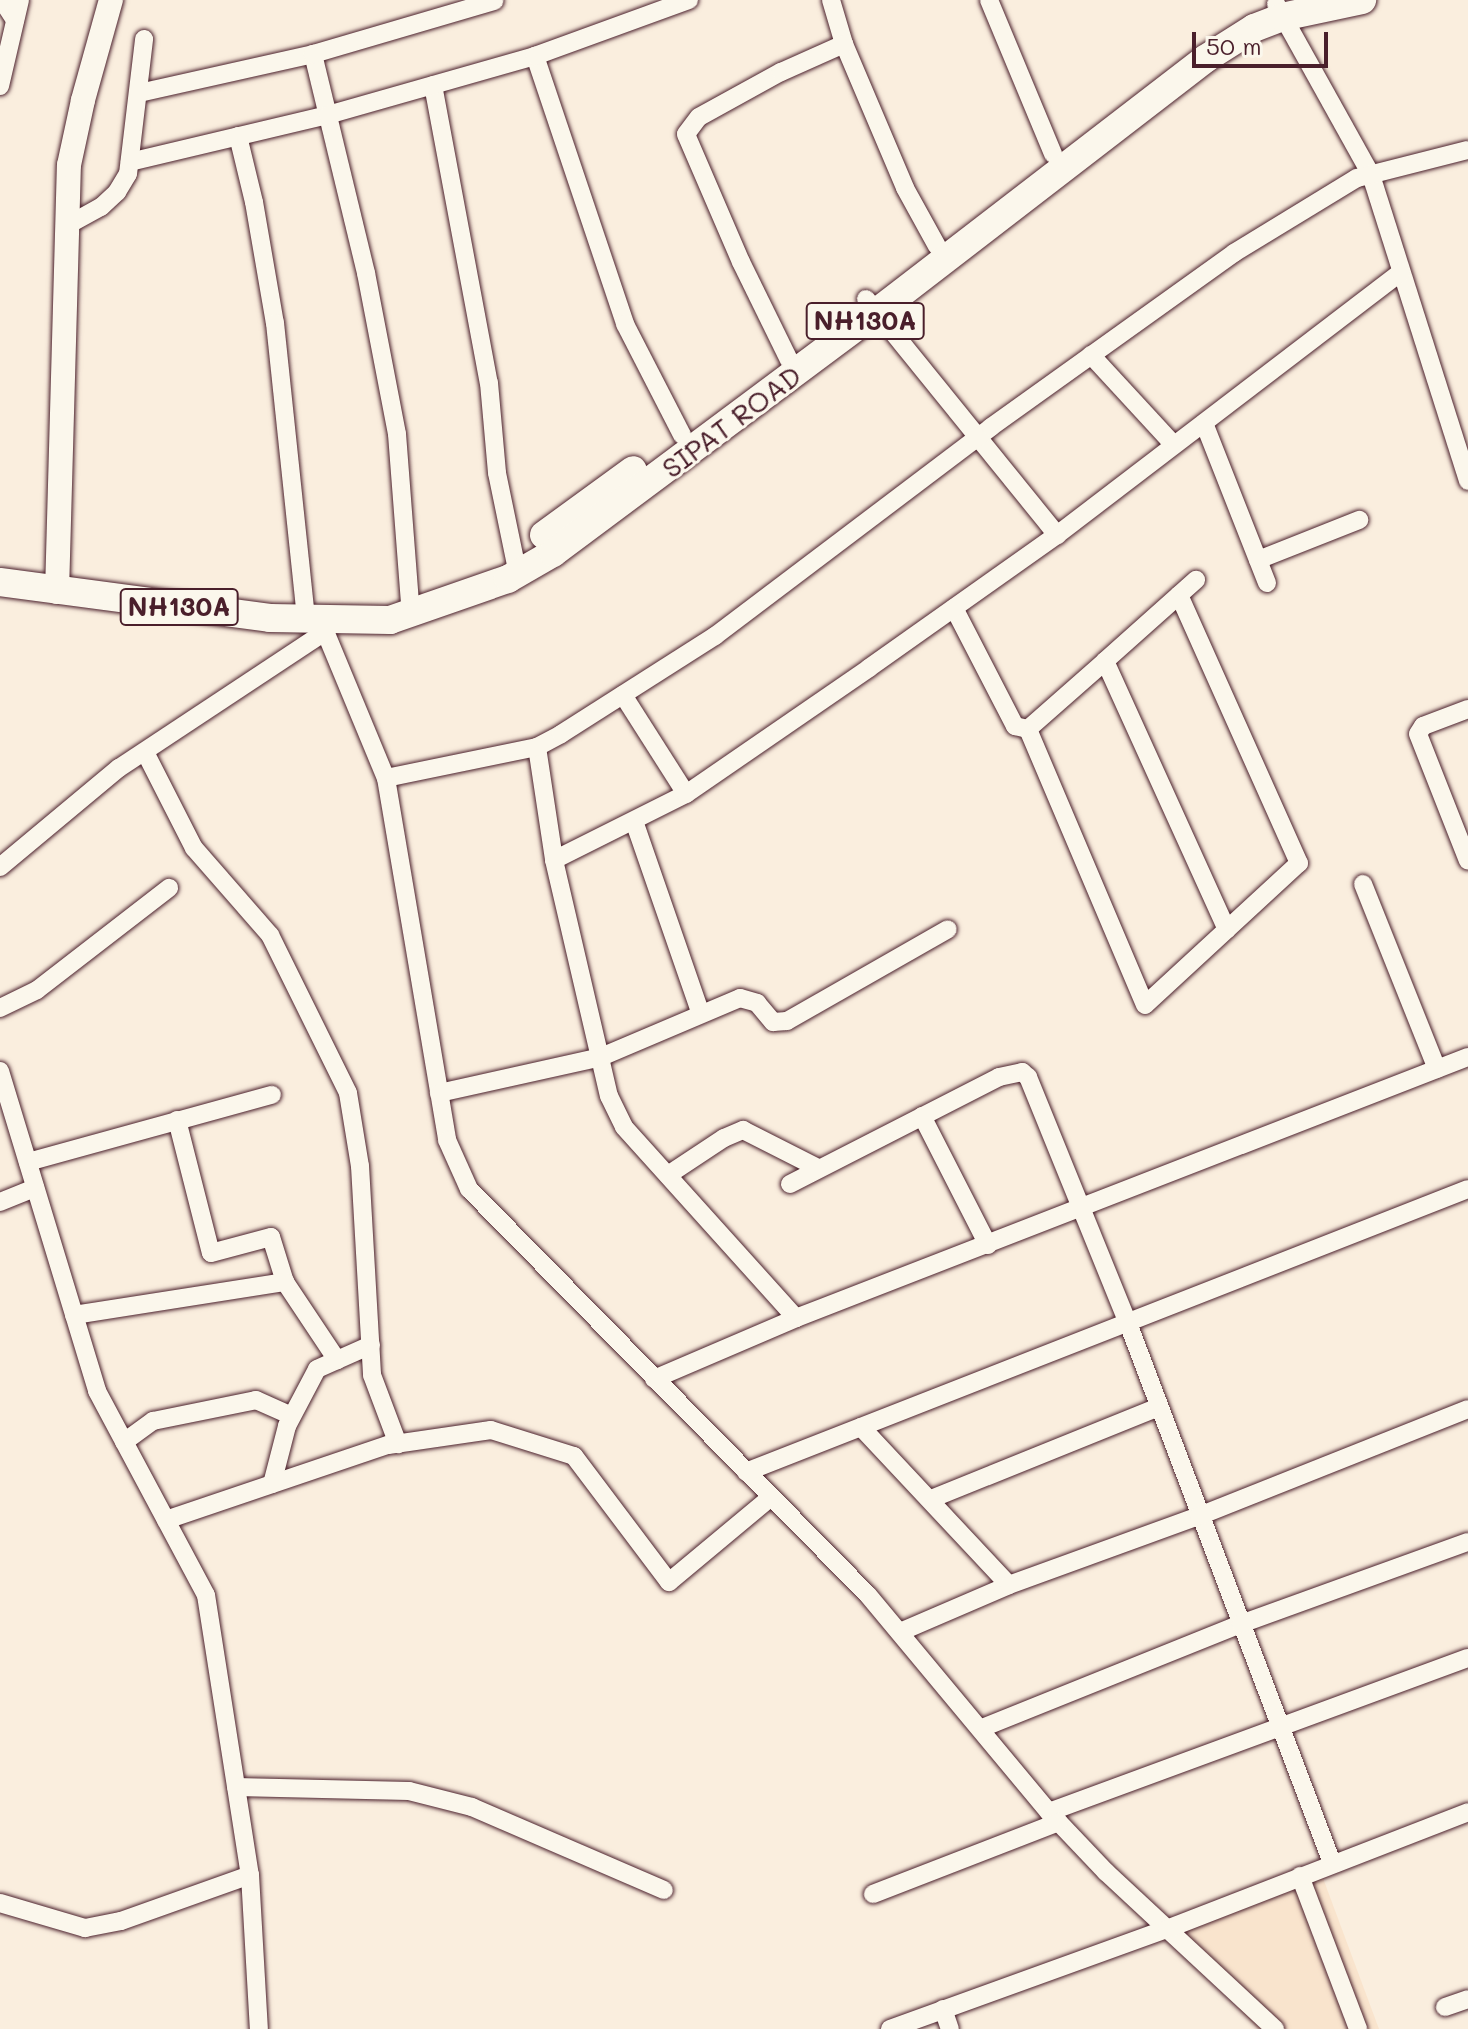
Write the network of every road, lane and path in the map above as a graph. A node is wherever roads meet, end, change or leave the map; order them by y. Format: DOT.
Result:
graph roads {
  1 [pos="2,0"];
  2 [pos="20,0"];
  3 [pos="111,0"];
  4 [pos="689,0"];
  5 [pos="831,0"];
  6 [pos="989,0"];
  7 [pos="1362,0"];
  8 [pos="494,1"];
  9 [pos="1281,7"];
  10 [pos="15,20"];
  11 [pos="144,39"];
  12 [pos="844,44"];
  13 [pos="313,54"];
  14 [pos="535,56"];
  15 [pos="433,85"];
  16 [pos="0,86"];
  17 [pos="139,93"];
  18 [pos="328,115"];
  19 [pos="238,136"];
  20 [pos="1468,150"];
  21 [pos="1053,154"];
  22 [pos="130,162"];
  23 [pos="1371,175"];
  24 [pos="68,225"];
  25 [pos="937,246"];
  26 [pos="1401,272"];
  27 [pos="872,305"];
  28 [pos="1091,355"];
  29 [pos="789,360"];
  30 [pos="1204,423"];
  31 [pos="682,435"];
  32 [pos="977,437"];
  33 [pos="1174,445"];
  34 [pos="1468,481"];
  35 [pos="1359,520"];
  36 [pos="1057,535"];
  37 [pos="1258,560"];
  38 [pos="515,565"];
  39 [pos="1196,580"];
  40 [pos="0,582"];
  41 [pos="1267,583"];
  42 [pos="57,592"];
  43 [pos="1179,595"];
  44 [pos="410,606"];
  45 [pos="954,608"];
  46 [pos="317,623"];
  47 [pos="1105,661"];
  48 [pos="623,695"];
  49 [pos="1468,709"];
  50 [pos="1028,729"];
  51 [pos="537,747"];
  52 [pos="145,752"];
  53 [pos="386,778"];
  54 [pos="686,794"];
  55 [pos="634,821"];
  56 [pos="554,860"];
  57 [pos="1468,861"];
  58 [pos="0,867"];
  59 [pos="1363,884"];
  60 [pos="169,888"];
  61 [pos="948,929"];
  62 [pos="1227,930"];
  63 [pos="0,1008"];
  64 [pos="701,1014"];
  65 [pos="601,1057"];
  66 [pos="1468,1057"];
  67 [pos="1437,1069"];
  68 [pos="0,1071"];
  69 [pos="439,1093"];
  70 [pos="272,1095"];
  71 [pos="922,1116"];
  72 [pos="177,1120"];
  73 [pos="8,1130"];
  74 [pos="28,1162"];
  75 [pos="818,1168"];
  76 [pos="668,1175"];
  77 [pos="790,1184"];
  78 [pos="35,1188"];
  79 [pos="1468,1189"];
  80 [pos="0,1202"];
  81 [pos="1083,1208"];
  82 [pos="988,1245"];
  83 [pos="285,1282"];
  84 [pos="74,1315"];
  85 [pos="796,1318"];
  86 [pos="1128,1323"];
  87 [pos="371,1345"];
  88 [pos="337,1360"];
  89 [pos="654,1379"];
  90 [pos="1159,1407"];
  91 [pos="1468,1409"];
  92 [pos="292,1416"];
  93 [pos="861,1427"];
  94 [pos="124,1442"];
  95 [pos="398,1444"];
  96 [pos="746,1472"];
  97 [pos="272,1484"];
  98 [pos="771,1497"];
  99 [pos="931,1499"];
  100 [pos="1199,1516"];
  101 [pos="166,1520"];
  102 [pos="1468,1542"];
  103 [pos="1009,1585"];
  104 [pos="1241,1624"];
  105 [pos="900,1632"];
  106 [pos="1468,1658"];
  107 [pos="1280,1726"];
  108 [pos="982,1728"];
  109 [pos="236,1787"];
  110 [pos="1468,1812"];
  111 [pos="1054,1817"];
  112 [pos="1332,1863"];
  113 [pos="250,1875"];
  114 [pos="1300,1876"];
  115 [pos="664,1890"];
  116 [pos="873,1894"];
  117 [pos="0,1903"];
  118 [pos="1167,1929"];
  119 [pos="1468,1999"];
  120 [pos="1445,2007"];
  121 [pos="943,2009"];
  122 [pos="259,2029"];
  123 [pos="890,2029"];
  124 [pos="950,2029"];
  125 [pos="1275,2029"];
  126 [pos="1358,2029"];
  1 -- 10 [label="street"];
  2 -- 10 [label="street"];
  3 -- 24 [label="main road"];
  4 -- 14 [label="street"];
  5 -- 12 [label="street"];
  6 -- 21 [label="street"];
  7 -- 9 [label="highway, SIPAT ROAD / NH130A"];
  8 -- 13 [label="street"];
  9 -- 21 [label="highway, SIPAT ROAD / NH130A"];
  9 -- 23 [label="street"];
  9 -- 27 [label="highway, SIPAT ROAD / NH130A"];
  10 -- 16 [label="street"];
  11 -- 17 [label="street"];
  12 -- 25 [label="street"];
  12 -- 29 [label="street"];
  13 -- 17 [label="street"];
  13 -- 18 [label="street"];
  14 -- 15 [label="street"];
  14 -- 31 [label="street"];
  15 -- 18 [label="street"];
  15 -- 38 [label="street"];
  17 -- 22 [label="street"];
  18 -- 19 [label="street"];
  18 -- 44 [label="street"];
  19 -- 22 [label="street"];
  19 -- 46 [label="street"];
  20 -- 23 [label="street"];
  21 -- 25 [label="highway, SIPAT ROAD / NH130A"];
  22 -- 24 [label="street"];
  23 -- 26 [label="street"];
  23 -- 28 [label="street"];
  24 -- 42 [label="main road"];
  25 -- 27 [label="highway, SIPAT ROAD / NH130A"];
  26 -- 30 [label="street"];
  26 -- 34 [label="street"];
  27 -- 29 [label="highway, SIPAT ROAD / NH130A"];
  27 -- 32 [label="street"];
  27 -- 38 [label="highway, SIPAT ROAD / NH130A"];
  28 -- 32 [label="street"];
  28 -- 33 [label="street"];
  29 -- 31 [label="highway, SIPAT ROAD / NH130A"];
  30 -- 33 [label="street"];
  30 -- 37 [label="street"];
  31 -- 38 [label="highway, SIPAT ROAD / NH130A"];
  32 -- 36 [label="street"];
  32 -- 48 [label="street"];
  33 -- 36 [label="street"];
  35 -- 37 [label="street"];
  36 -- 45 [label="street"];
  37 -- 41 [label="street"];
  38 -- 44 [label="highway, SIPAT ROAD / NH130A"];
  39 -- 43 [label="street"];
  40 -- 42 [label="highway, SIPAT ROAD / NH130A"];
  42 -- 46 [label="highway, SIPAT ROAD / NH130A"];
  43 -- 47 [label="street"];
  43 -- 62 [label="street"];
  44 -- 46 [label="highway, SIPAT ROAD / NH130A"];
  45 -- 50 [label="street"];
  45 -- 54 [label="street"];
  46 -- 52 [label="street"];
  46 -- 53 [label="street"];
  47 -- 50 [label="street"];
  47 -- 62 [label="street"];
  48 -- 51 [label="street"];
  48 -- 54 [label="street"];
  49 -- 57 [label="street"];
  50 -- 62 [label="street"];
  51 -- 53 [label="street"];
  51 -- 56 [label="street"];
  52 -- 58 [label="street"];
  52 -- 87 [label="street"];
  53 -- 69 [label="street"];
  54 -- 55 [label="street"];
  55 -- 56 [label="street"];
  55 -- 64 [label="street"];
  56 -- 65 [label="street"];
  59 -- 67 [label="street"];
  60 -- 63 [label="street"];
  61 -- 64 [label="street"];
  64 -- 65 [label="street"];
  65 -- 69 [label="street"];
  65 -- 76 [label="street"];
  66 -- 67 [label="street"];
  67 -- 81 [label="street"];
  68 -- 73 [label="street"];
  69 -- 89 [label="street"];
  70 -- 72 [label="street"];
  71 -- 75 [label="street"];
  71 -- 81 [label="street"];
  71 -- 82 [label="street"];
  72 -- 74 [label="street"];
  72 -- 83 [label="street"];
  73 -- 74 [label="street"];
  74 -- 78 [label="street"];
  75 -- 76 [label="street"];
  75 -- 77 [label="street"];
  76 -- 85 [label="street"];
  78 -- 80 [label="street"];
  78 -- 84 [label="street"];
  79 -- 86 [label="street"];
  81 -- 82 [label="street"];
  81 -- 86 [label="street"];
  82 -- 85 [label="street"];
  83 -- 84 [label="street"];
  83 -- 88 [label="street"];
  84 -- 94 [label="street"];
  85 -- 89 [label="street"];
  86 -- 90 [label="street"];
  86 -- 93 [label="street"];
  87 -- 88 [label="street"];
  87 -- 95 [label="street"];
  88 -- 92 [label="street"];
  89 -- 96 [label="street"];
  90 -- 99 [label="street"];
  90 -- 100 [label="street"];
  91 -- 100 [label="street"];
  92 -- 94 [label="street"];
  92 -- 97 [label="street"];
  93 -- 96 [label="street"];
  93 -- 99 [label="street"];
  94 -- 101 [label="street"];
  95 -- 97 [label="street"];
  95 -- 98 [label="street"];
  96 -- 98 [label="street"];
  97 -- 101 [label="street"];
  98 -- 105 [label="street"];
  99 -- 103 [label="street"];
  100 -- 103 [label="street"];
  100 -- 104 [label="street"];
  101 -- 109 [label="street"];
  102 -- 104 [label="street"];
  103 -- 105 [label="street"];
  104 -- 107 [label="street"];
  104 -- 108 [label="street"];
  105 -- 108 [label="street"];
  106 -- 107 [label="street"];
  107 -- 111 [label="street"];
  107 -- 112 [label="street"];
  108 -- 111 [label="street"];
  109 -- 113 [label="street"];
  109 -- 115 [label="street"];
  110 -- 112 [label="street"];
  111 -- 116 [label="street"];
  111 -- 118 [label="street"];
  112 -- 114 [label="street"];
  113 -- 117 [label="street"];
  113 -- 122 [label="street"];
  114 -- 118 [label="street"];
  114 -- 126 [label="street"];
  118 -- 121 [label="street"];
  118 -- 125 [label="street"];
  119 -- 120 [label="street"];
  121 -- 123 [label="street"];
  121 -- 124 [label="street"];
}
